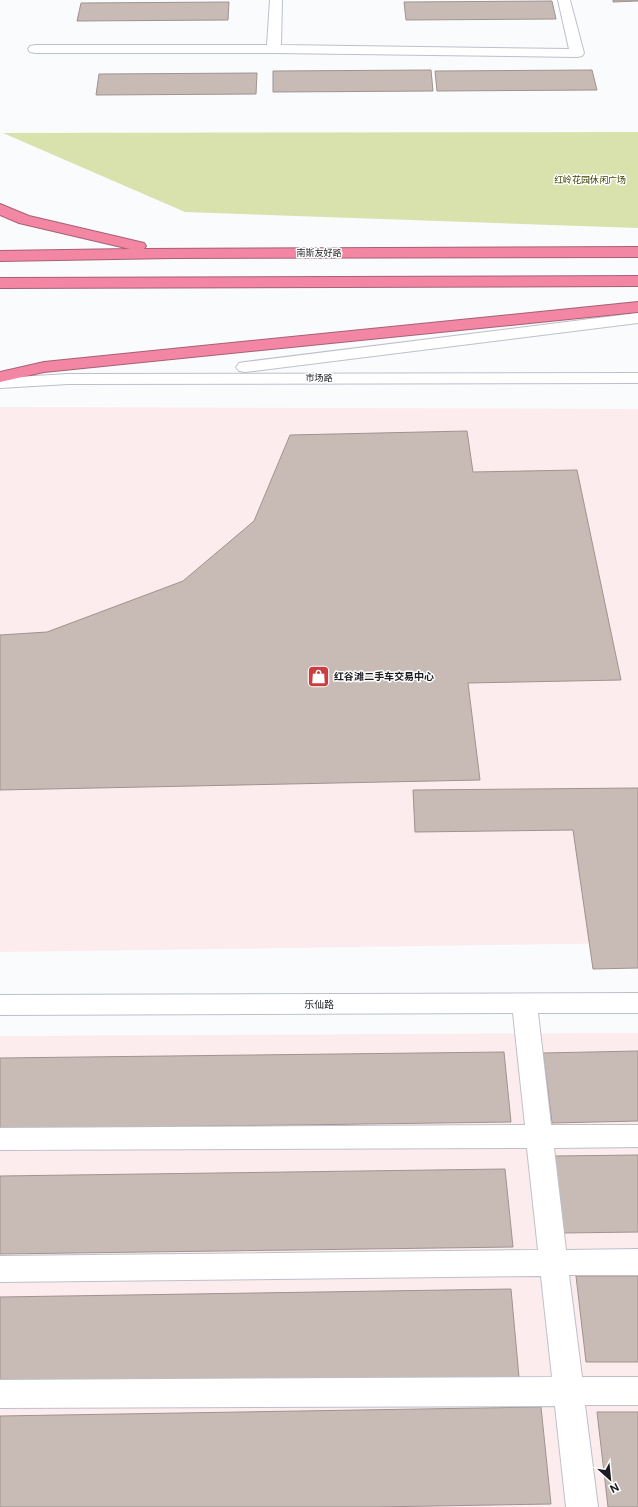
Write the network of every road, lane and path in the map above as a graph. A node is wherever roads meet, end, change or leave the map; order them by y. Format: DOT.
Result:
graph roads {
  1 [pos="276,0"];
  2 [pos="564,0"];
  3 [pos="274,49"];
  4 [pos="35,50"];
  5 [pos="0,209"];
  6 [pos="638,252"];
  7 [pos="172,253"];
  8 [pos="0,256"];
  9 [pos="638,281"];
  10 [pos="0,283"];
  11 [pos="638,307"];
  12 [pos="638,318"];
  13 [pos="0,377"];
  14 [pos="149,378"];
  15 [pos="638,378"];
  16 [pos="0,383"];
  17 [pos="638,1003"];
  18 [pos="524,1004"];
  19 [pos="0,1005"];
  20 [pos="539,1136"];
  21 [pos="638,1136"];
  22 [pos="0,1139"];
  23 [pos="638,1262"];
  24 [pos="554,1263"];
  25 [pos="0,1269"];
  26 [pos="568,1391"];
  27 [pos="638,1391"];
  28 [pos="0,1394"];
  29 [pos="582,1507"];
  1 -- 3 [label="street"];
  2 -- 3 [label="street"];
  3 -- 4 [label="street"];
  5 -- 7 [label="highway"];
  6 -- 7 [label="highway, 南斯友好路"];
  7 -- 8 [label="highway, 南斯友好路"];
  9 -- 10 [label="highway"];
  11 -- 13 [label="highway"];
  12 -- 14 [label="street"];
  14 -- 15 [label="street, 市场路"];
  14 -- 16 [label="street, 市场路"];
  17 -- 18 [label="street, 乐仙路"];
  18 -- 19 [label="street, 乐仙路"];
  18 -- 20 [label="street"];
  20 -- 21 [label="street"];
  20 -- 22 [label="street"];
  20 -- 24 [label="street"];
  23 -- 24 [label="street"];
  24 -- 25 [label="street"];
  24 -- 26 [label="street"];
  26 -- 27 [label="street"];
  26 -- 28 [label="street"];
  26 -- 29 [label="street"];
}
